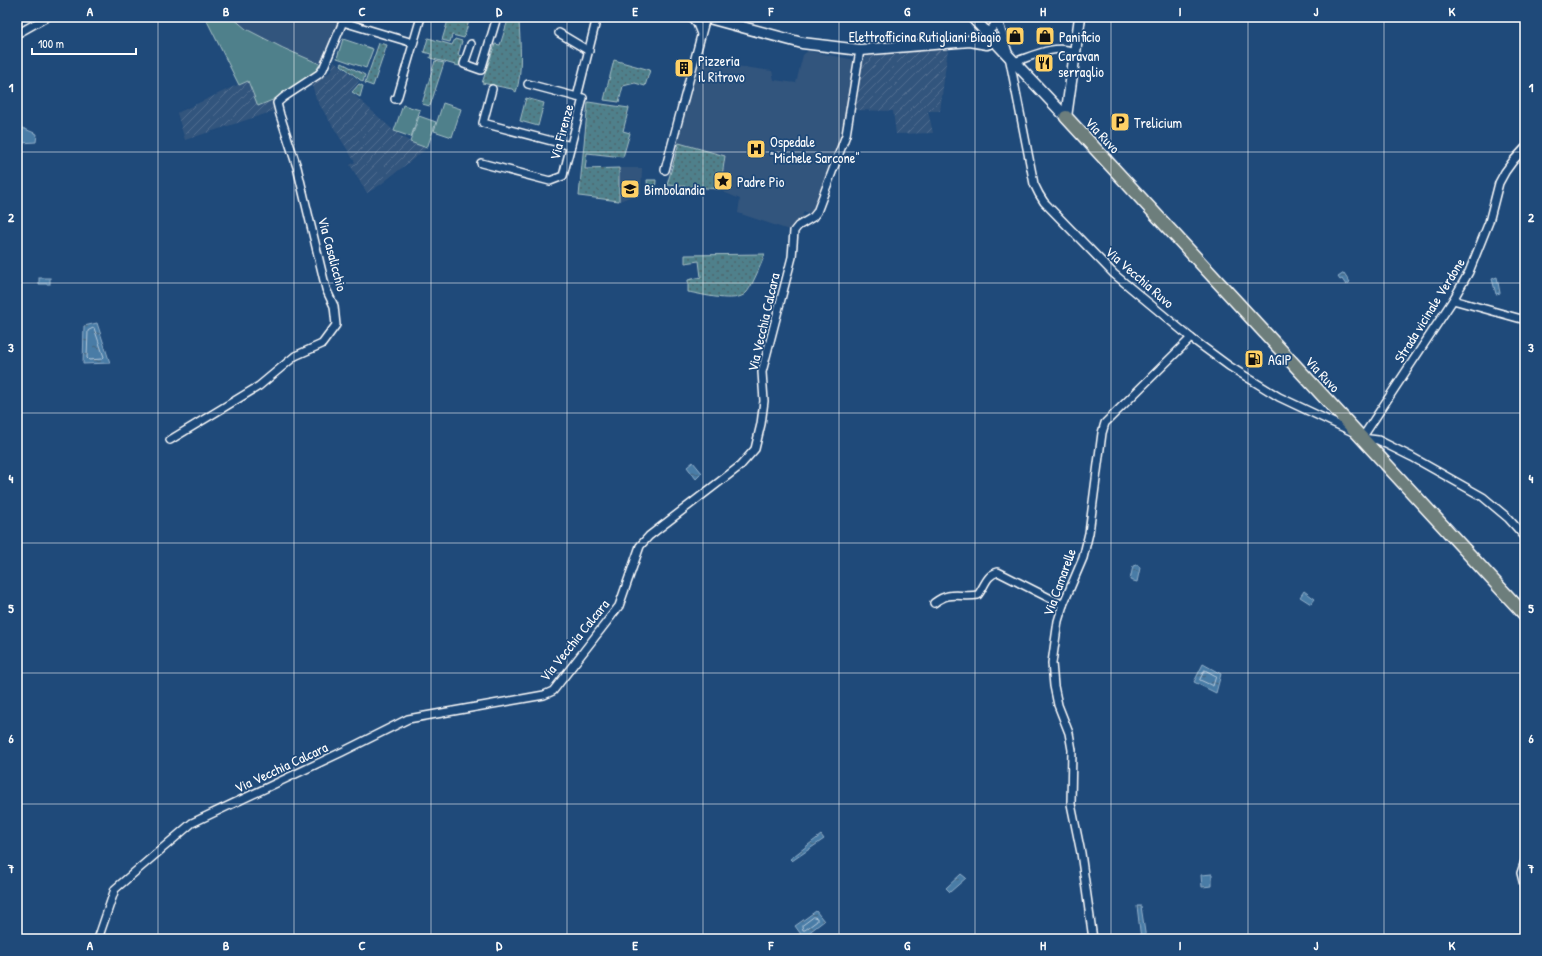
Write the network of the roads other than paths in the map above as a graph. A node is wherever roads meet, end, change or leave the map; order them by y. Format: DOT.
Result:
graph roads {
  1 [pos="47,17"];
  2 [pos="421,17"];
  3 [pos="497,17"];
  4 [pos="597,17"];
  5 [pos="691,17"];
  6 [pos="706,17"];
  7 [pos="972,17"];
  8 [pos="997,17"];
  9 [pos="1080,17"];
  10 [pos="344,19"];
  11 [pos="36,20"];
  12 [pos="979,25"];
  13 [pos="1001,30"];
  14 [pos="558,33"];
  15 [pos="987,33"];
  16 [pos="17,34"];
  17 [pos="701,34"];
  18 [pos="970,41"];
  19 [pos="994,41"];
  20 [pos="413,43"];
  21 [pos="471,44"];
  22 [pos="860,50"];
  23 [pos="589,51"];
  24 [pos="1074,52"];
  25 [pos="1012,59"];
  26 [pos="528,84"];
  27 [pos="492,88"];
  28 [pos="577,97"];
  29 [pos="396,99"];
  30 [pos="1066,117"];
  31 [pos="571,146"];
  32 [pos="1525,148"];
  33 [pos="481,163"];
  34 [pos="665,170"];
  35 [pos="1453,300"];
  36 [pos="1525,320"];
  37 [pos="1191,338"];
  38 [pos="1360,437"];
  39 [pos="170,440"];
  40 [pos="1525,537"];
  41 [pos="934,603"];
  42 [pos="1063,605"];
  43 [pos="1525,615"];
  44 [pos="1525,861"];
  45 [pos="1525,889"];
  46 [pos="98,939"];
  47 [pos="1093,939"];
  1 -- 11 [label="street"];
  2 -- 20 [label="street"];
  3 -- 21 [label="street"];
  4 -- 23 [label="street, Via Firenze"];
  5 -- 17 [label="street"];
  6 -- 17 [label="street"];
  6 -- 22 [label="main road"];
  7 -- 12 [label="main road"];
  8 -- 13 [label="street, Via Vecchia Ruvo"];
  8 -- 15 [label="street"];
  9 -- 24 [label="main road"];
  10 -- 20 [label="street"];
  10 -- 39 [label="street, Via Casalicchio"];
  11 -- 16 [label="street"];
  12 -- 15 [label="main road"];
  12 -- 18 [label="main road"];
  13 -- 19 [label="street"];
  13 -- 25 [label="street, Via Vecchia Ruvo"];
  14 -- 23 [label="street"];
  15 -- 19 [label="main road"];
  17 -- 34 [label="street"];
  18 -- 19 [label="main road"];
  18 -- 22 [label="main road"];
  19 -- 25 [label="main road"];
  20 -- 29 [label="street"];
  22 -- 46 [label="street, Via Vecchia Calcara"];
  23 -- 28 [label="street, Via Firenze"];
  24 -- 25 [label="street"];
  24 -- 30 [label="main road"];
  25 -- 30 [label="main road"];
  25 -- 37 [label="street, Via Vecchia Ruvo"];
  26 -- 28 [label="street"];
  27 -- 31 [label="street"];
  28 -- 31 [label="street, Via Firenze"];
  30 -- 38 [label="main road, Via Ruvo"];
  31 -- 33 [label="street, Via Firenze"];
  32 -- 35 [label="street, Strada vicinale Verdone"];
  35 -- 36 [label="street"];
  35 -- 38 [label="street, Strada vicinale Verdone"];
  37 -- 38 [label="street, Via Vecchia Ruvo"];
  37 -- 42 [label="street, Via Camarelle"];
  38 -- 40 [label="street, Via Vecchia Ruvo"];
  38 -- 43 [label="main road, Via Ruvo"];
  41 -- 42 [label="street"];
  42 -- 47 [label="street, Via Camarelle"];
  44 -- 45 [label="street"];
}
